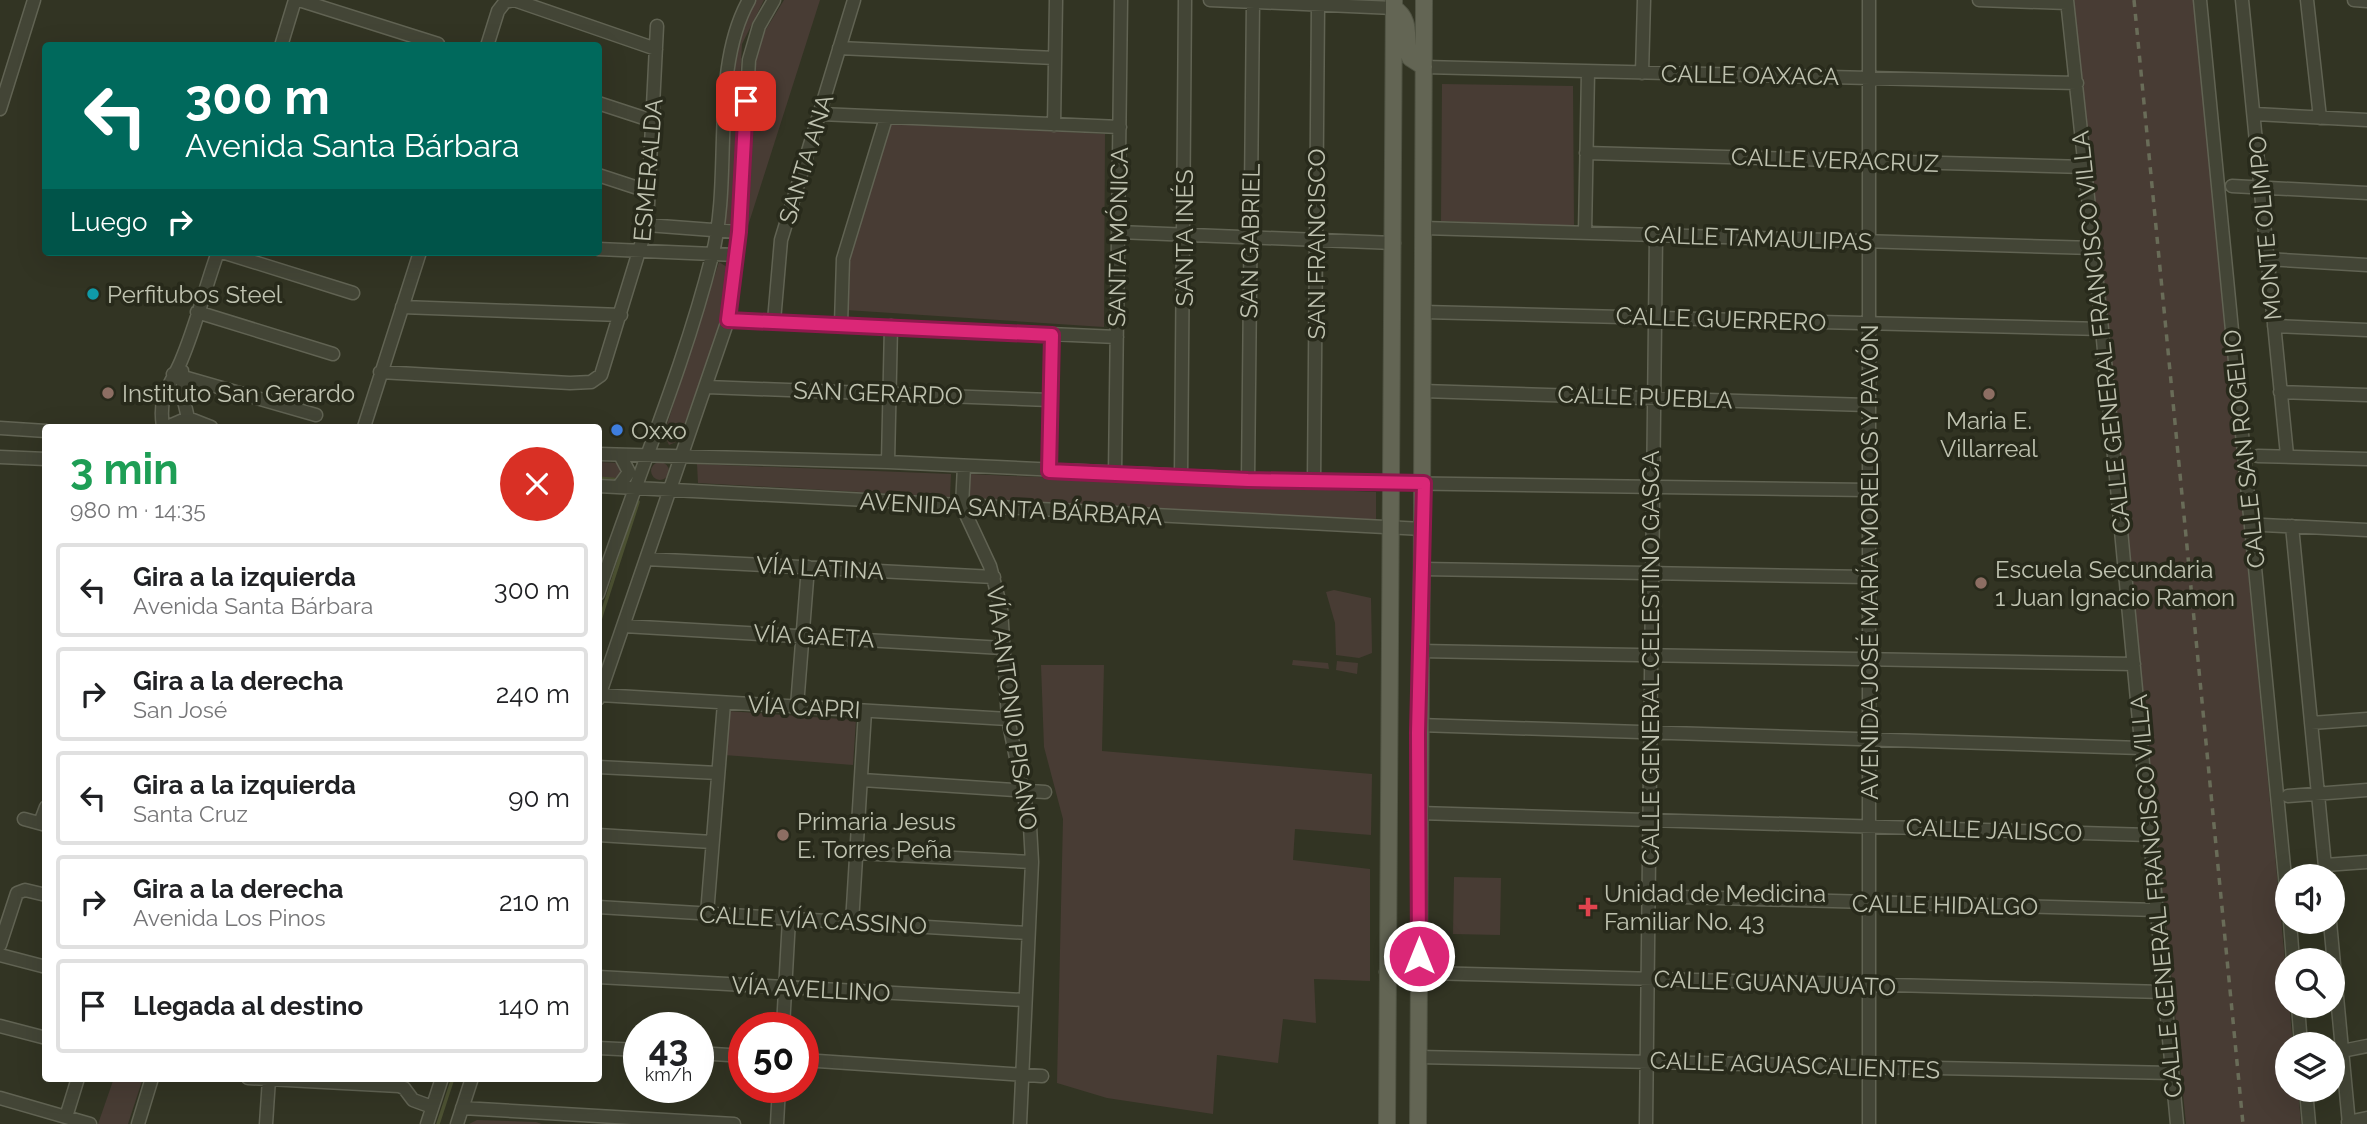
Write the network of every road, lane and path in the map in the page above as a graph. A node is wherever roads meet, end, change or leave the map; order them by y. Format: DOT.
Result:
graph roads {
  1 [pos="34,0"];
  2 [pos="297,0"];
  3 [pos="749,0"];
  4 [pos="774,0"];
  5 [pos="854,0"];
  6 [pos="1056,0"];
  7 [pos="1121,0"];
  8 [pos="1185,0"];
  9 [pos="1210,0"];
  10 [pos="1424,0"];
  11 [pos="1644,0"];
  12 [pos="1869,0"];
  13 [pos="1979,0"];
  14 [pos="2200,0"];
  15 [pos="2242,0"];
  16 [pos="2307,0"];
  17 [pos="2354,0"];
  18 [pos="2067,1"];
  19 [pos="2367,1"];
  20 [pos="1253,2"];
  21 [pos="1394,4"];
  22 [pos="1318,5"];
  23 [pos="657,26"];
  24 [pos="282,42"];
  25 [pos="432,42"];
  26 [pos="488,42"];
  27 [pos="656,48"];
  28 [pos="839,48"];
  29 [pos="1055,58"];
  30 [pos="1424,67"];
  31 [pos="1588,72"];
  32 [pos="1642,73"];
  33 [pos="1869,78"];
  34 [pos="2077,83"];
  35 [pos="602,104"];
  36 [pos="0,109"];
  37 [pos="820,114"];
  38 [pos="2255,114"];
  39 [pos="886,118"];
  40 [pos="2320,118"];
  41 [pos="2367,120"];
  42 [pos="653,121"];
  43 [pos="1054,125"];
  44 [pos="1120,127"];
  45 [pos="1586,153"];
  46 [pos="1869,161"];
  47 [pos="2085,167"];
  48 [pos="602,176"];
  49 [pos="2232,186"];
  50 [pos="2260,187"];
  51 [pos="650,192"];
  52 [pos="2367,193"];
  53 [pos="647,225"];
  54 [pos="1423,228"];
  55 [pos="717,230"];
  56 [pos="739,232"];
  57 [pos="1118,232"];
  58 [pos="1585,233"];
  59 [pos="1185,234"];
  60 [pos="1656,234"];
  61 [pos="1250,237"];
  62 [pos="1316,240"];
  63 [pos="1867,241"];
  64 [pos="1394,243"];
  65 [pos="2094,248"];
  66 [pos="602,249"];
  67 [pos="641,252"];
  68 [pos="713,254"];
  69 [pos="736,255"];
  70 [pos="218,256"];
  71 [pos="233,256"];
  72 [pos="419,256"];
  73 [pos="2266,259"];
  74 [pos="2367,265"];
  75 [pos="353,293"];
  76 [pos="402,307"];
  77 [pos="197,312"];
  78 [pos="1423,312"];
  79 [pos="621,315"];
  80 [pos="1654,316"];
  81 [pos="728,320"];
  82 [pos="774,321"];
  83 [pos="841,324"];
  84 [pos="1867,325"];
  85 [pos="891,326"];
  86 [pos="2274,326"];
  87 [pos="2102,329"];
  88 [pos="2367,330"];
  89 [pos="1052,335"];
  90 [pos="1117,337"];
  91 [pos="333,354"];
  92 [pos="179,371"];
  93 [pos="380,372"];
  94 [pos="707,387"];
  95 [pos="1422,391"];
  96 [pos="2280,391"];
  97 [pos="889,394"];
  98 [pos="2367,395"];
  99 [pos="1652,397"];
  100 [pos="1050,400"];
  101 [pos="1867,405"];
  102 [pos="316,415"];
  103 [pos="188,418"];
  104 [pos="165,424"];
  105 [pos="173,424"];
  106 [pos="203,424"];
  107 [pos="365,424"];
  108 [pos="0,428"];
  109 [pos="42,430"];
  110 [pos="602,454"];
  111 [pos="620,455"];
  112 [pos="2287,455"];
  113 [pos="647,456"];
  114 [pos="2258,456"];
  115 [pos="0,457"];
  116 [pos="681,457"];
  117 [pos="42,459"];
  118 [pos="2367,459"];
  119 [pos="888,462"];
  120 [pos="964,466"];
  121 [pos="1049,471"];
  122 [pos="1115,474"];
  123 [pos="1181,477"];
  124 [pos="1248,480"];
  125 [pos="1314,482"];
  126 [pos="1393,482"];
  127 [pos="1424,483"];
  128 [pos="602,486"];
  129 [pos="619,486"];
  130 [pos="634,486"];
  131 [pos="1651,487"];
  132 [pos="670,488"];
  133 [pos="1869,490"];
  134 [pos="962,506"];
  135 [pos="2263,525"];
  136 [pos="2292,526"];
  137 [pos="1392,529"];
  138 [pos="1423,529"];
  139 [pos="2367,530"];
  140 [pos="646,559"];
  141 [pos="808,566"];
  142 [pos="1422,569"];
  143 [pos="1652,571"];
  144 [pos="994,577"];
  145 [pos="1868,577"];
  146 [pos="602,582"];
  147 [pos="624,626"];
  148 [pos="804,636"];
  149 [pos="1003,648"];
  150 [pos="1420,651"];
  151 [pos="1650,653"];
  152 [pos="602,656"];
  153 [pos="1869,657"];
  154 [pos="612,659"];
  155 [pos="2134,664"];
  156 [pos="602,688"];
  157 [pos="602,697"];
  158 [pos="724,703"];
  159 [pos="797,706"];
  160 [pos="865,710"];
  161 [pos="1008,719"];
  162 [pos="2367,719"];
  163 [pos="2311,723"];
  164 [pos="1419,726"];
  165 [pos="1650,734"];
  166 [pos="1870,739"];
  167 [pos="2141,748"];
  168 [pos="602,767"];
  169 [pos="718,773"];
  170 [pos="862,780"];
  171 [pos="1021,790"];
  172 [pos="2367,790"];
  173 [pos="1045,792"];
  174 [pos="2318,794"];
  175 [pos="2288,796"];
  176 [pos="1419,813"];
  177 [pos="24,819"];
  178 [pos="1649,820"];
  179 [pos="42,824"];
  180 [pos="1871,827"];
  181 [pos="602,835"];
  182 [pos="2149,835"];
  183 [pos="712,842"];
  184 [pos="857,853"];
  185 [pos="2367,862"];
  186 [pos="1032,863"];
  187 [pos="2284,864"];
  188 [pos="2325,864"];
  189 [pos="2345,867"];
  190 [pos="42,894"];
  191 [pos="1648,896"];
  192 [pos="1870,903"];
  193 [pos="602,907"];
  194 [pos="2157,910"];
  195 [pos="707,914"];
  196 [pos="789,919"];
  197 [pos="852,923"];
  198 [pos="1027,933"];
  199 [pos="2331,934"];
  200 [pos="0,945"];
  201 [pos="0,955"];
  202 [pos="42,966"];
  203 [pos="1386,972"];
  204 [pos="1419,974"];
  205 [pos="602,977"];
  206 [pos="1648,979"];
  207 [pos="1869,986"];
  208 [pos="785,988"];
  209 [pos="2164,992"];
  210 [pos="1024,1000"];
  211 [pos="784,1012"];
  212 [pos="0,1026"];
  213 [pos="2340,1032"];
  214 [pos="42,1037"];
  215 [pos="2367,1046"];
  216 [pos="602,1048"];
  217 [pos="623,1049"];
  218 [pos="2345,1050"];
  219 [pos="1418,1057"];
  220 [pos="819,1060"];
  221 [pos="1647,1061"];
  222 [pos="1869,1068"];
  223 [pos="2172,1073"];
  224 [pos="1022,1074"];
  225 [pos="1042,1076"];
  226 [pos="77,1082"];
  227 [pos="151,1082"];
  228 [pos="269,1082"];
  229 [pos="325,1082"];
  230 [pos="441,1082"];
  231 [pos="471,1082"];
  232 [pos="2345,1087"];
  233 [pos="0,1098"];
  234 [pos="2307,1102"];
  235 [pos="778,1103"];
  236 [pos="432,1107"];
  237 [pos="462,1108"];
  238 [pos="66,1117"];
  239 [pos="557,1118"];
  240 [pos="2367,1118"];
  241 [pos="624,1121"];
  242 [pos="689,1123"];
  243 [pos="2348,1123"];
  244 [pos="90,1124"];
  245 [pos="138,1124"];
  246 [pos="266,1124"];
  247 [pos="427,1124"];
  248 [pos="457,1124"];
  249 [pos="734,1124"];
  250 [pos="777,1124"];
  251 [pos="1020,1124"];
  252 [pos="1387,1124"];
  253 [pos="1418,1124"];
  254 [pos="1646,1124"];
  255 [pos="1869,1124"];
  256 [pos="2177,1124"];
  257 [pos="2309,1124"];
  1 -- 36 [label="street"];
  2 -- 24 [label="street"];
  2 -- 25 [label="street"];
  3 -- 55 [label="street"];
  4 -- 56 [label="street"];
  5 -- 28 [label="street, SANTA ANA"];
  6 -- 29 [label="street"];
  7 -- 44 [label="street, SANTA MÓNICA"];
  8 -- 59 [label="street, SANTA INÉS"];
  9 -- 20 [label="street"];
  10 -- 30 [label="main road"];
  11 -- 32 [label="street"];
  12 -- 33 [label="street, AVENIDA JOSÉ MARÍA MORELOS Y PAVÓN"];
  13 -- 18 [label="street"];
  14 -- 187 [label="street, CALLE SAN ROGELIO"];
  15 -- 38 [label="street, MONTE OLIMPO"];
  16 -- 40 [label="street"];
  17 -- 19 [label="street"];
  18 -- 34 [label="street, CALLE GENERAL FRANCISCO VILLA"];
  20 -- 22 [label="street"];
  20 -- 61 [label="street, SAN GABRIEL"];
  21 -- 22 [label="street"];
  21 -- 30 [label="main road"];
  21 -- 64 [label="main road"];
  22 -- 62 [label="street, SAN FRANCISCO"];
  23 -- 27 [label="street, ESMERALDA"];
  26 -- 27 [label="street"];
  27 -- 42 [label="street, ESMERALDA"];
  28 -- 29 [label="street"];
  28 -- 37 [label="street, SANTA ANA"];
  29 -- 43 [label="street"];
  30 -- 31 [label="street, CALLE OAXACA"];
  30 -- 54 [label="main road"];
  31 -- 32 [label="street, CALLE OAXACA"];
  31 -- 45 [label="street"];
  32 -- 33 [label="street, CALLE OAXACA"];
  33 -- 34 [label="street, CALLE OAXACA"];
  33 -- 46 [label="street, AVENIDA JOSÉ MARÍA MORELOS Y PAVÓN"];
  34 -- 47 [label="street, CALLE GENERAL FRANCISCO VILLA"];
  35 -- 42 [label="street"];
  37 -- 39 [label="street"];
  37 -- 82 [label="street, SANTA ANA"];
  38 -- 40 [label="street"];
  38 -- 50 [label="street, MONTE OLIMPO"];
  39 -- 43 [label="street"];
  39 -- 83 [label="street"];
  40 -- 41 [label="street"];
  42 -- 51 [label="street, ESMERALDA"];
  43 -- 44 [label="street"];
  44 -- 57 [label="street, SANTA MÓNICA"];
  45 -- 46 [label="street, CALLE VERACRUZ"];
  45 -- 58 [label="street"];
  46 -- 47 [label="street, CALLE VERACRUZ"];
  46 -- 63 [label="street, AVENIDA JOSÉ MARÍA MORELOS Y PAVÓN"];
  47 -- 65 [label="street, CALLE GENERAL FRANCISCO VILLA"];
  48 -- 51 [label="street"];
  49 -- 50 [label="street"];
  50 -- 52 [label="street"];
  50 -- 73 [label="street, MONTE OLIMPO"];
  51 -- 53 [label="street, ESMERALDA"];
  53 -- 55 [label="street"];
  53 -- 67 [label="street, ESMERALDA"];
  54 -- 58 [label="street, CALLE TAMAULIPAS"];
  54 -- 78 [label="main road"];
  55 -- 56 [label="street"];
  55 -- 68 [label="street"];
  56 -- 69 [label="street"];
  57 -- 59 [label="street"];
  57 -- 90 [label="street, SANTA MÓNICA"];
  58 -- 60 [label="street, CALLE TAMAULIPAS"];
  59 -- 61 [label="street"];
  59 -- 123 [label="street, SANTA INÉS"];
  60 -- 63 [label="street, CALLE TAMAULIPAS"];
  60 -- 80 [label="street, CALLE GENERAL CELESTINO GASCA"];
  61 -- 62 [label="street"];
  61 -- 124 [label="street, SAN GABRIEL"];
  62 -- 64 [label="street"];
  62 -- 125 [label="street, SAN FRANCISCO"];
  63 -- 65 [label="street, CALLE TAMAULIPAS"];
  63 -- 84 [label="street, AVENIDA JOSÉ MARÍA MORELOS Y PAVÓN"];
  64 -- 126 [label="main road"];
  65 -- 87 [label="street, CALLE GENERAL FRANCISCO VILLA"];
  66 -- 67 [label="street"];
  67 -- 68 [label="street"];
  67 -- 79 [label="street, ESMERALDA"];
  68 -- 69 [label="street"];
  68 -- 113 [label="street"];
  69 -- 81 [label="street"];
  70 -- 77 [label="street"];
  71 -- 75 [label="street"];
  72 -- 76 [label="street"];
  73 -- 74 [label="street"];
  73 -- 86 [label="street, MONTE OLIMPO"];
  76 -- 79 [label="street"];
  76 -- 93 [label="street"];
  77 -- 91 [label="street"];
  77 -- 92 [label="street"];
  78 -- 80 [label="street, CALLE GUERRERO"];
  78 -- 95 [label="main road"];
  79 -- 93 [label="street, ESMERALDA"];
  80 -- 84 [label="street, CALLE GUERRERO"];
  80 -- 99 [label="street, CALLE GENERAL CELESTINO GASCA"];
  81 -- 82 [label="street"];
  81 -- 94 [label="street"];
  82 -- 83 [label="street"];
  83 -- 85 [label="street"];
  84 -- 87 [label="street, CALLE GUERRERO"];
  84 -- 101 [label="street, AVENIDA JOSÉ MARÍA MORELOS Y PAVÓN"];
  85 -- 89 [label="street"];
  85 -- 97 [label="street"];
  86 -- 88 [label="street"];
  86 -- 96 [label="street, MONTE OLIMPO"];
  87 -- 155 [label="street, CALLE GENERAL FRANCISCO VILLA"];
  89 -- 90 [label="street"];
  89 -- 100 [label="street"];
  90 -- 122 [label="street, SANTA MÓNICA"];
  92 -- 102 [label="street"];
  92 -- 103 [label="street"];
  92 -- 104 [label="street"];
  93 -- 107 [label="street"];
  94 -- 97 [label="street, SAN GERARDO"];
  94 -- 116 [label="street"];
  95 -- 99 [label="street, CALLE PUEBLA"];
  95 -- 127 [label="main road"];
  96 -- 98 [label="street"];
  96 -- 112 [label="street, MONTE OLIMPO"];
  97 -- 100 [label="street, SAN GERARDO"];
  97 -- 119 [label="street"];
  99 -- 101 [label="street, CALLE PUEBLA"];
  99 -- 131 [label="street, CALLE GENERAL CELESTINO GASCA"];
  100 -- 121 [label="street"];
  101 -- 133 [label="street, AVENIDA JOSÉ MARÍA MORELOS Y PAVÓN"];
  103 -- 105 [label="street"];
  103 -- 106 [label="street"];
  108 -- 109 [label="street"];
  110 -- 111 [label="street, AVENIDA SANTA BÁRBARA"];
  111 -- 113 [label="street, AVENIDA SANTA BÁRBARA"];
  111 -- 129 [label="street"];
  112 -- 114 [label="street"];
  112 -- 118 [label="street"];
  113 -- 116 [label="street, AVENIDA SANTA BÁRBARA"];
  113 -- 130 [label="street"];
  115 -- 117 [label="street"];
  116 -- 119 [label="street, AVENIDA SANTA BÁRBARA"];
  116 -- 132 [label="street"];
  119 -- 120 [label="street, AVENIDA SANTA BÁRBARA"];
  120 -- 121 [label="street, AVENIDA SANTA BÁRBARA"];
  120 -- 134 [label="street, VÍA ANTONIO PISANO"];
  121 -- 122 [label="street, AVENIDA SANTA BÁRBARA"];
  122 -- 123 [label="street, AVENIDA SANTA BÁRBARA"];
  123 -- 124 [label="street, AVENIDA SANTA BÁRBARA"];
  124 -- 125 [label="street, AVENIDA SANTA BÁRBARA"];
  125 -- 126 [label="street, AVENIDA SANTA BÁRBARA"];
  126 -- 127 [label="street, AVENIDA SANTA BÁRBARA"];
  126 -- 137 [label="main road"];
  127 -- 131 [label="street, AVENIDA SANTA BÁRBARA"];
  127 -- 138 [label="main road"];
  128 -- 129 [label="street, AVENIDA SANTA BÁRBARA"];
  129 -- 130 [label="street, AVENIDA SANTA BÁRBARA"];
  130 -- 132 [label="street, AVENIDA SANTA BÁRBARA"];
  130 -- 146 [label="street"];
  131 -- 133 [label="street, AVENIDA SANTA BÁRBARA"];
  131 -- 143 [label="street, CALLE GENERAL CELESTINO GASCA"];
  132 -- 134 [label="street, AVENIDA SANTA BÁRBARA"];
  132 -- 140 [label="street"];
  133 -- 145 [label="street, AVENIDA JOSÉ MARÍA MORELOS Y PAVÓN"];
  134 -- 137 [label="street, AVENIDA SANTA BÁRBARA"];
  134 -- 144 [label="street, VÍA ANTONIO PISANO"];
  135 -- 136 [label="street"];
  136 -- 139 [label="street"];
  136 -- 163 [label="street"];
  137 -- 138 [label="street, AVENIDA SANTA BÁRBARA"];
  137 -- 203 [label="main road"];
  138 -- 142 [label="main road"];
  140 -- 141 [label="street, VÍA LATINA"];
  140 -- 147 [label="street"];
  141 -- 144 [label="street, VÍA LATINA"];
  141 -- 148 [label="street"];
  142 -- 143 [label="street"];
  142 -- 150 [label="main road"];
  143 -- 145 [label="street"];
  143 -- 151 [label="street, CALLE GENERAL CELESTINO GASCA"];
  144 -- 149 [label="street, VÍA ANTONIO PISANO"];
  145 -- 153 [label="street, AVENIDA JOSÉ MARÍA MORELOS Y PAVÓN"];
  147 -- 148 [label="street, VÍA GAETA"];
  147 -- 154 [label="street"];
  148 -- 149 [label="street, VÍA GAETA"];
  148 -- 159 [label="street"];
  149 -- 161 [label="street, VÍA ANTONIO PISANO"];
  150 -- 151 [label="street"];
  150 -- 164 [label="main road"];
  151 -- 153 [label="street"];
  151 -- 165 [label="street, CALLE GENERAL CELESTINO GASCA"];
  152 -- 154 [label="street"];
  153 -- 155 [label="street"];
  153 -- 166 [label="street, AVENIDA JOSÉ MARÍA MORELOS Y PAVÓN"];
  154 -- 156 [label="street"];
  155 -- 167 [label="street, CALLE GENERAL FRANCISCO VILLA"];
  157 -- 158 [label="street, VÍA CAPRI"];
  158 -- 159 [label="street, VÍA CAPRI"];
  158 -- 169 [label="street"];
  159 -- 160 [label="street, VÍA CAPRI"];
  160 -- 161 [label="street, VÍA CAPRI"];
  160 -- 170 [label="street"];
  161 -- 171 [label="street, VÍA ANTONIO PISANO"];
  162 -- 163 [label="street"];
  163 -- 174 [label="street"];
  164 -- 165 [label="street"];
  164 -- 176 [label="main road"];
  165 -- 166 [label="street"];
  165 -- 178 [label="street, CALLE GENERAL CELESTINO GASCA"];
  166 -- 167 [label="street"];
  166 -- 180 [label="street, AVENIDA JOSÉ MARÍA MORELOS Y PAVÓN"];
  167 -- 182 [label="street, CALLE GENERAL FRANCISCO VILLA"];
  168 -- 169 [label="street"];
  169 -- 183 [label="street"];
  170 -- 171 [label="street"];
  170 -- 184 [label="street"];
  171 -- 173 [label="street"];
  171 -- 186 [label="street, VÍA ANTONIO PISANO"];
  172 -- 174 [label="street"];
  174 -- 175 [label="street"];
  174 -- 188 [label="street"];
  176 -- 178 [label="street, CALLE JALISCO"];
  176 -- 204 [label="main road"];
  177 -- 179 [label="street"];
  178 -- 180 [label="street, CALLE JALISCO"];
  178 -- 191 [label="street, CALLE GENERAL CELESTINO GASCA"];
  180 -- 182 [label="street, CALLE JALISCO"];
  180 -- 192 [label="street, AVENIDA JOSÉ MARÍA MORELOS Y PAVÓN"];
  181 -- 183 [label="street"];
  182 -- 194 [label="street, CALLE GENERAL FRANCISCO VILLA"];
  183 -- 195 [label="street"];
  184 -- 186 [label="street"];
  184 -- 197 [label="street"];
  185 -- 189 [label="street"];
  186 -- 198 [label="street, VÍA ANTONIO PISANO"];
  190 -- 200 [label="street"];
  191 -- 192 [label="street, CALLE HIDALGO"];
  191 -- 206 [label="street, CALLE GENERAL CELESTINO GASCA"];
  192 -- 194 [label="street, CALLE HIDALGO"];
  192 -- 207 [label="street, AVENIDA JOSÉ MARÍA MORELOS Y PAVÓN"];
  193 -- 195 [label="street, CALLE VÍA CASSINO"];
  194 -- 209 [label="street, CALLE GENERAL FRANCISCO VILLA"];
  195 -- 196 [label="street, CALLE VÍA CASSINO"];
  196 -- 197 [label="street, CALLE VÍA CASSINO"];
  196 -- 208 [label="street"];
  197 -- 198 [label="street, CALLE VÍA CASSINO"];
  198 -- 210 [label="street, VÍA ANTONIO PISANO"];
  199 -- 213 [label="street"];
  201 -- 202 [label="street"];
  203 -- 204 [label="street, CALLE GUANAJUATO"];
  203 -- 252 [label="main road"];
  204 -- 206 [label="street, CALLE GUANAJUATO"];
  204 -- 219 [label="main road"];
  205 -- 208 [label="street, VÍA AVELLINO"];
  206 -- 207 [label="street, CALLE GUANAJUATO"];
  206 -- 221 [label="street, CALLE GENERAL CELESTINO GASCA"];
  207 -- 209 [label="street, CALLE GUANAJUATO"];
  207 -- 222 [label="street, AVENIDA JOSÉ MARÍA MORELOS Y PAVÓN"];
  208 -- 210 [label="street, VÍA AVELLINO"];
  208 -- 211 [label="street"];
  209 -- 223 [label="street, CALLE GENERAL FRANCISCO VILLA"];
  210 -- 224 [label="street, VÍA ANTONIO PISANO"];
  212 -- 214 [label="street"];
  215 -- 218 [label="street"];
  216 -- 217 [label="street"];
  219 -- 221 [label="street, CALLE AGUASCALIENTES"];
  219 -- 253 [label="main road"];
  220 -- 224 [label="street"];
  221 -- 222 [label="street, CALLE AGUASCALIENTES"];
  221 -- 254 [label="street, CALLE GENERAL CELESTINO GASCA"];
  222 -- 223 [label="street, CALLE AGUASCALIENTES"];
  222 -- 255 [label="street, AVENIDA JOSÉ MARÍA MORELOS Y PAVÓN"];
  223 -- 256 [label="street, CALLE GENERAL FRANCISCO VILLA"];
  224 -- 225 [label="street"];
  224 -- 251 [label="street, VÍA ANTONIO PISANO"];
  226 -- 238 [label="street"];
  227 -- 245 [label="street"];
  228 -- 246 [label="street"];
  229 -- 236 [label="street"];
  230 -- 236 [label="street"];
  231 -- 237 [label="street"];
  232 -- 243 [label="street"];
  233 -- 238 [label="street"];
  234 -- 257 [label="street"];
  235 -- 250 [label="street"];
  236 -- 247 [label="street"];
  237 -- 239 [label="street"];
  237 -- 248 [label="street"];
  238 -- 244 [label="street"];
  239 -- 241 [label="street"];
  240 -- 243 [label="street"];
  241 -- 242 [label="street"];
  242 -- 249 [label="street"];
}
